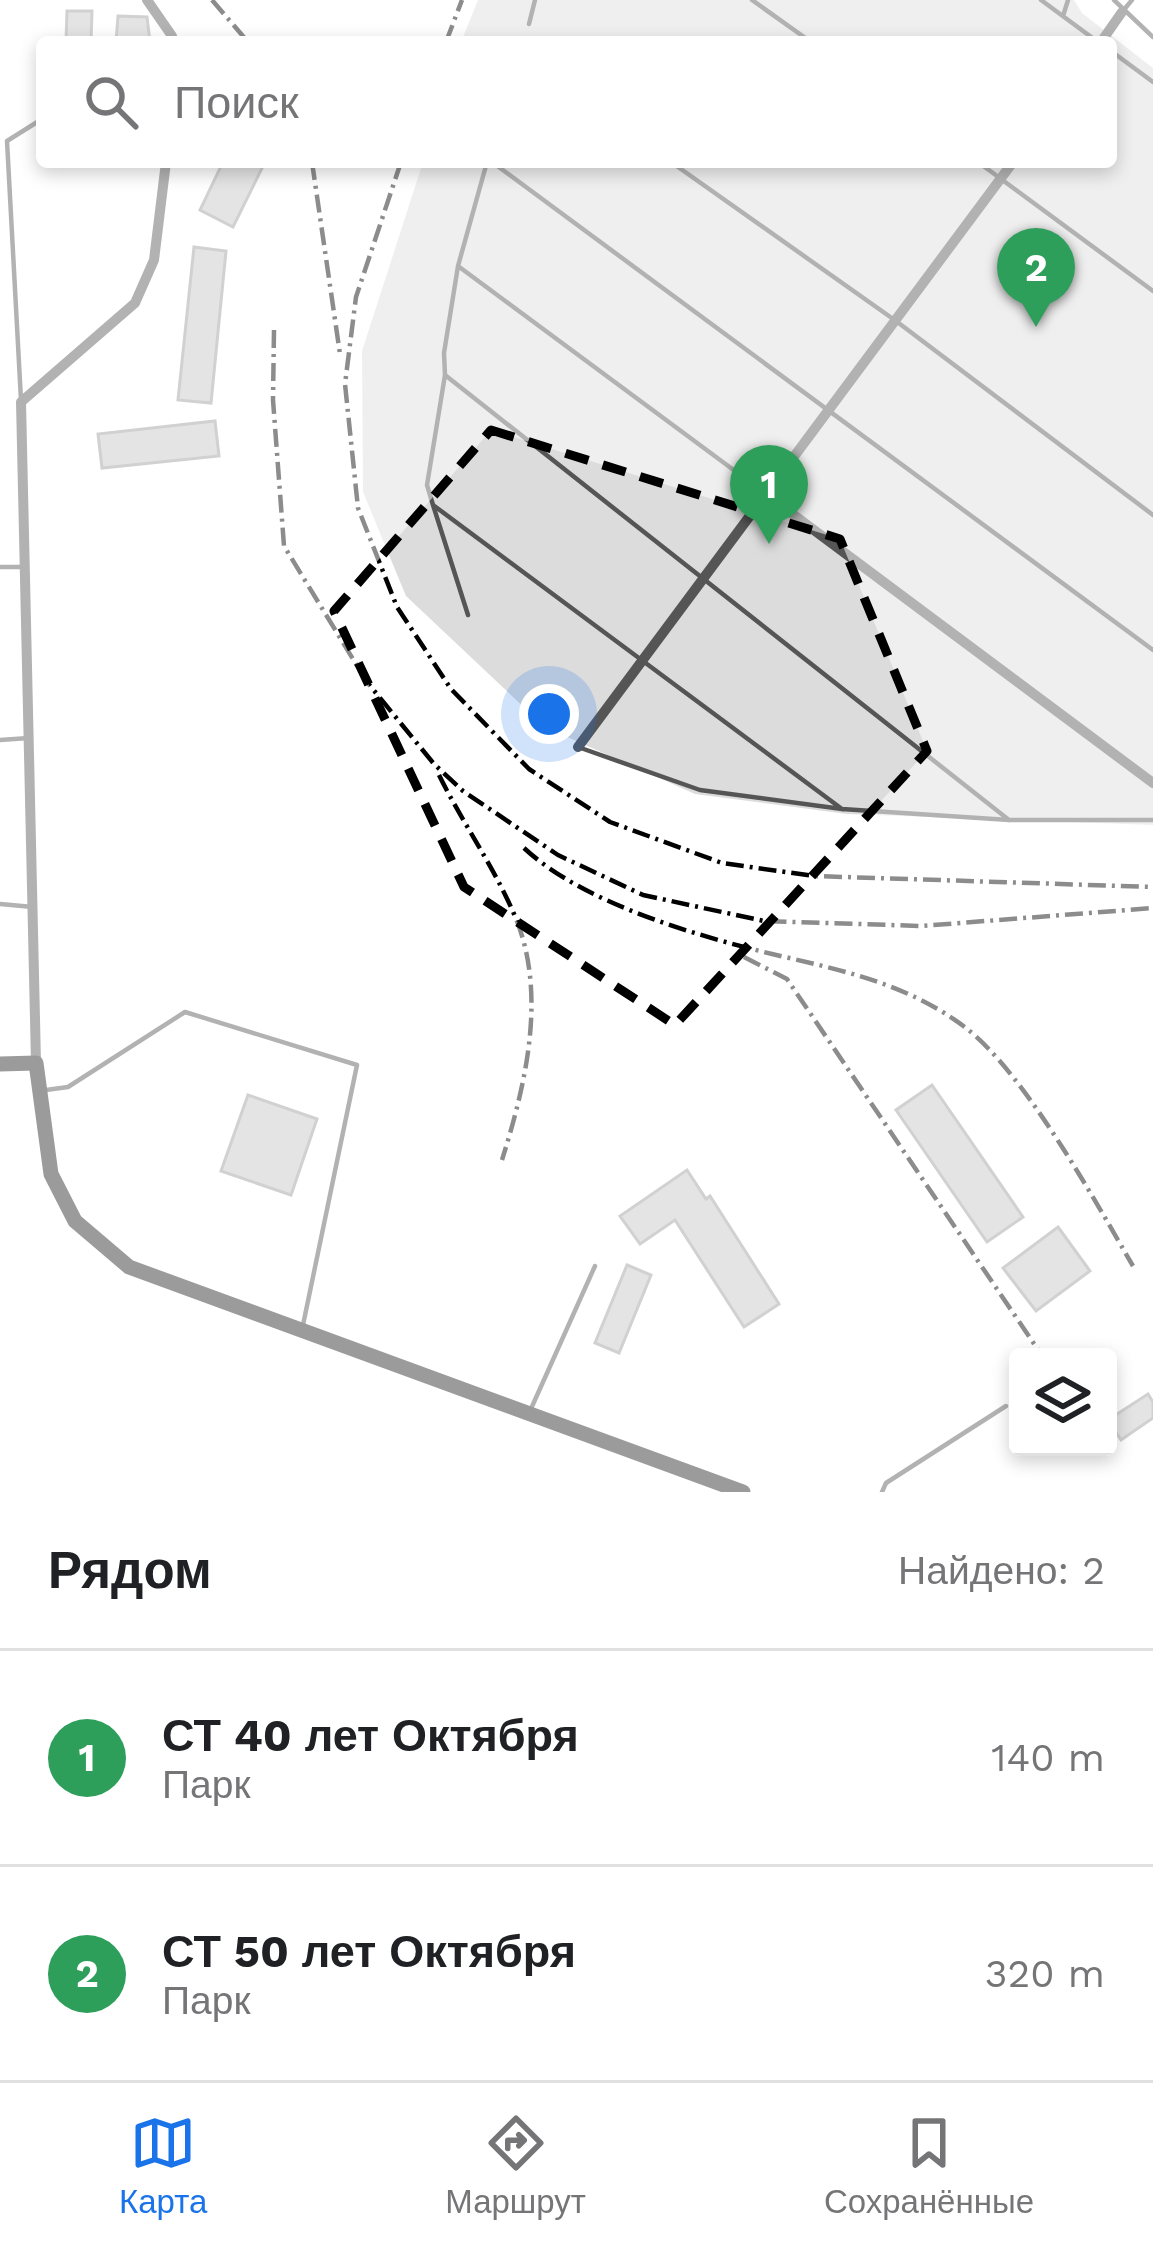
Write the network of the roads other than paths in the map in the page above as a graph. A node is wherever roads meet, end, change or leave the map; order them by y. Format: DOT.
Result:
graph roads {
  1 [pos="147,0"];
  2 [pos="535,0"];
  3 [pos="752,0"];
  4 [pos="1041,0"];
  5 [pos="1069,0"];
  6 [pos="1114,0"];
  7 [pos="1132,0"];
  8 [pos="1122,12"];
  9 [pos="1063,16"];
  10 [pos="529,24"];
  11 [pos="172,36"];
  12 [pos="803,36"];
  13 [pos="1091,36"];
  14 [pos="1104,36"];
  15 [pos="1153,37"];
  16 [pos="1117,55"];
  17 [pos="1153,82"];
  18 [pos="36,122"];
  19 [pos="4,141"];
  20 [pos="165,168"];
  21 [pos="487,168"];
  22 [pos="497,168"];
  23 [pos="679,168"];
  24 [pos="987,168"];
  25 [pos="1008,168"];
  26 [pos="1001,178"];
  27 [pos="458,266"];
  28 [pos="1153,291"];
  29 [pos="896,321"];
  30 [pos="445,375"];
  31 [pos="21,402"];
  32 [pos="831,409"];
  33 [pos="767,495"];
  34 [pos="433,505"];
  35 [pos="1153,515"];
  36 [pos="0,567"];
  37 [pos="25,567"];
  38 [pos="705,578"];
  39 [pos="467,615"];
  40 [pos="1153,650"];
  41 [pos="643,661"];
  42 [pos="29,738"];
  43 [pos="0,740"];
  44 [pos="578,747"];
  45 [pos="1153,783"];
  46 [pos="842,809"];
  47 [pos="1010,820"];
  48 [pos="1153,820"];
  49 [pos="0,904"];
  50 [pos="32,908"];
  51 [pos="36,1063"];
  52 [pos="0,1064"];
  53 [pos="40,1091"];
  54 [pos="595,1266"];
  55 [pos="302,1331"];
  56 [pos="1006,1406"];
  57 [pos="527,1416"];
  58 [pos="719,1488"];
  59 [pos="743,1492"];
  60 [pos="882,1492"];
  1 -- 11 [label="street"];
  2 -- 10 [label="lane"];
  3 -- 12 [label="lane"];
  4 -- 9 [label="lane"];
  5 -- 9 [label="lane"];
  6 -- 8 [label="lane"];
  7 -- 8 [label="lane"];
  8 -- 14 [label="street"];
  8 -- 15 [label="lane"];
  9 -- 13 [label="lane"];
  16 -- 17 [label="lane"];
  18 -- 19 [label="lane"];
  19 -- 31 [label="lane"];
  20 -- 31 [label="street"];
  21 -- 27 [label="lane"];
  22 -- 32 [label="lane"];
  23 -- 29 [label="lane"];
  24 -- 26 [label="lane"];
  25 -- 26 [label="street"];
  26 -- 28 [label="lane"];
  26 -- 29 [label="street"];
  27 -- 30 [label="lane"];
  27 -- 33 [label="lane"];
  29 -- 32 [label="street"];
  29 -- 35 [label="lane"];
  30 -- 34 [label="lane"];
  30 -- 38 [label="lane"];
  31 -- 37 [label="street"];
  32 -- 33 [label="street"];
  32 -- 40 [label="lane"];
  33 -- 38 [label="street"];
  33 -- 45 [label="street"];
  34 -- 39 [label="lane"];
  34 -- 41 [label="lane"];
  36 -- 37 [label="lane"];
  37 -- 42 [label="street"];
  38 -- 41 [label="street"];
  38 -- 47 [label="lane"];
  41 -- 44 [label="street"];
  41 -- 46 [label="lane"];
  42 -- 43 [label="lane"];
  42 -- 50 [label="street"];
  44 -- 46 [label="lane"];
  46 -- 47 [label="lane"];
  47 -- 48 [label="lane"];
  49 -- 50 [label="lane"];
  50 -- 51 [label="street"];
  51 -- 52 [label="street"];
  51 -- 53 [label="street"];
  53 -- 55 [label="street"];
  53 -- 55 [label="lane"];
  54 -- 57 [label="lane"];
  55 -- 57 [label="street"];
  56 -- 60 [label="lane"];
  57 -- 58 [label="street"];
  58 -- 59 [label="street"];
}
